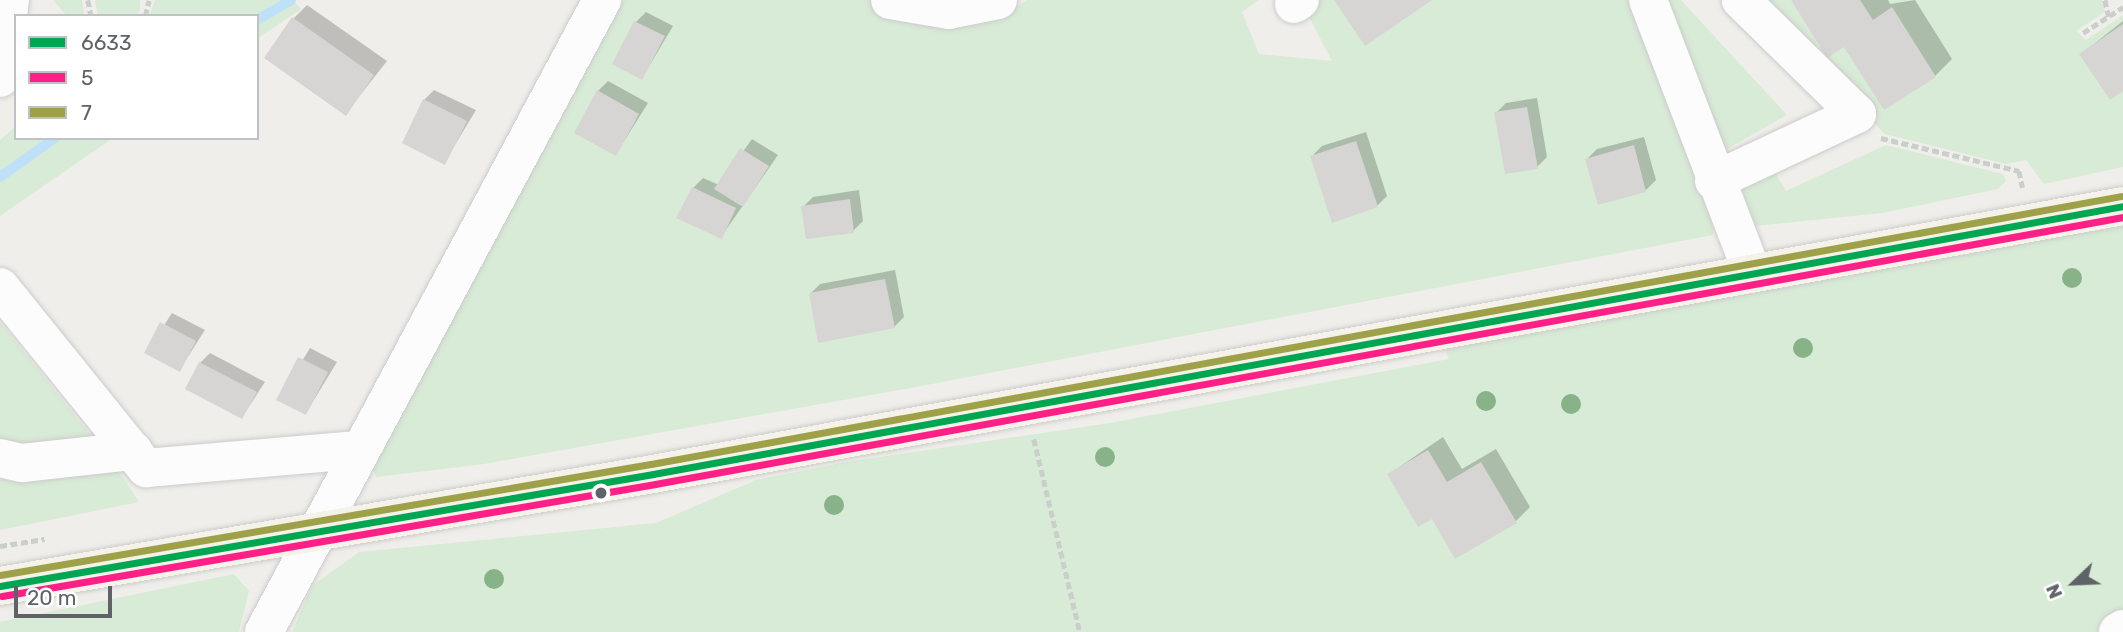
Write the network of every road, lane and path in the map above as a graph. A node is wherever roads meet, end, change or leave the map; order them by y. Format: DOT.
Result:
graph roads {
  1 [pos="10,0"];
  2 [pos="602,0"];
  3 [pos="890,0"];
  4 [pos="998,0"];
  5 [pos="1648,0"];
  6 [pos="1741,0"];
  7 [pos="2105,0"];
  8 [pos="2123,7"];
  9 [pos="2109,17"];
  10 [pos="2083,33"];
  11 [pos="0,78"];
  12 [pos="1857,114"];
  13 [pos="1714,181"];
  14 [pos="2024,192"];
  15 [pos="2123,206"];
  16 [pos="1752,273"];
  17 [pos="0,287"];
  18 [pos="1025,404"];
  19 [pos="358,450"];
  20 [pos="132,451"];
  21 [pos="0,458"];
  22 [pos="315,530"];
  23 [pos="0,586"];
  24 [pos="2123,629"];
  25 [pos="264,632"];
  26 [pos="1080,632"];
  27 [pos="2118,632"];
  1 -- 11 [label="street"];
  2 -- 19 [label="street"];
  3 -- 4 [label="street"];
  5 -- 13 [label="street"];
  6 -- 12 [label="street"];
  7 -- 9 [label="path"];
  8 -- 9 [label="path"];
  9 -- 10 [label="path"];
  12 -- 13 [label="street"];
  12 -- 14 [label="path"];
  13 -- 16 [label="street"];
  15 -- 16 [label="main road"];
  16 -- 18 [label="main road"];
  17 -- 20 [label="street"];
  18 -- 22 [label="main road"];
  18 -- 26 [label="path"];
  19 -- 20 [label="street"];
  19 -- 22 [label="street"];
  20 -- 21 [label="street"];
  22 -- 23 [label="main road"];
  22 -- 25 [label="street"];
  24 -- 27 [label="street"];
}
